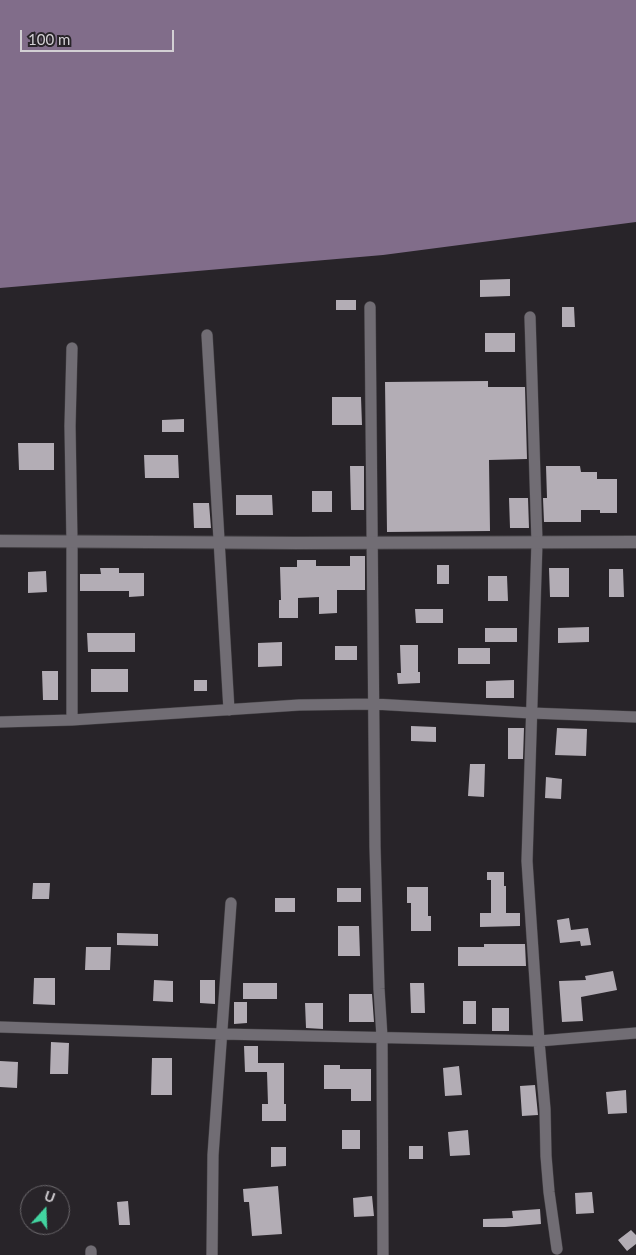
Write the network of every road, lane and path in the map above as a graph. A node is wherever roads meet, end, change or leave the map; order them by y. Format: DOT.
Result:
graph roads {
  1 [pos="370,307"];
  2 [pos="530,317"];
  3 [pos="207,335"];
  4 [pos="72,348"];
  5 [pos="0,541"];
  6 [pos="72,542"];
  7 [pos="218,542"];
  8 [pos="537,542"];
  9 [pos="636,542"];
  10 [pos="372,543"];
  11 [pos="374,704"];
  12 [pos="229,710"];
  13 [pos="531,714"];
  14 [pos="636,717"];
  15 [pos="72,720"];
  16 [pos="0,722"];
  17 [pos="231,903"];
  18 [pos="0,1027"];
  19 [pos="636,1032"];
  20 [pos="222,1034"];
  21 [pos="382,1038"];
  22 [pos="539,1041"];
  23 [pos="557,1248"];
  24 [pos="212,1255"];
  25 [pos="383,1255"];
  1 -- 10 [label="street"];
  2 -- 8 [label="street"];
  3 -- 7 [label="street"];
  4 -- 6 [label="street"];
  5 -- 6 [label="street"];
  6 -- 7 [label="street"];
  6 -- 15 [label="street"];
  7 -- 10 [label="street"];
  7 -- 12 [label="street"];
  8 -- 9 [label="street"];
  8 -- 10 [label="street"];
  8 -- 13 [label="street"];
  10 -- 11 [label="street"];
  11 -- 12 [label="street"];
  11 -- 13 [label="street"];
  11 -- 21 [label="street"];
  12 -- 15 [label="street"];
  13 -- 14 [label="street"];
  13 -- 22 [label="street"];
  15 -- 16 [label="street"];
  17 -- 20 [label="street"];
  18 -- 20 [label="street"];
  19 -- 22 [label="street"];
  20 -- 21 [label="street"];
  20 -- 24 [label="street"];
  21 -- 22 [label="street"];
  21 -- 25 [label="street"];
  22 -- 23 [label="street"];
}
